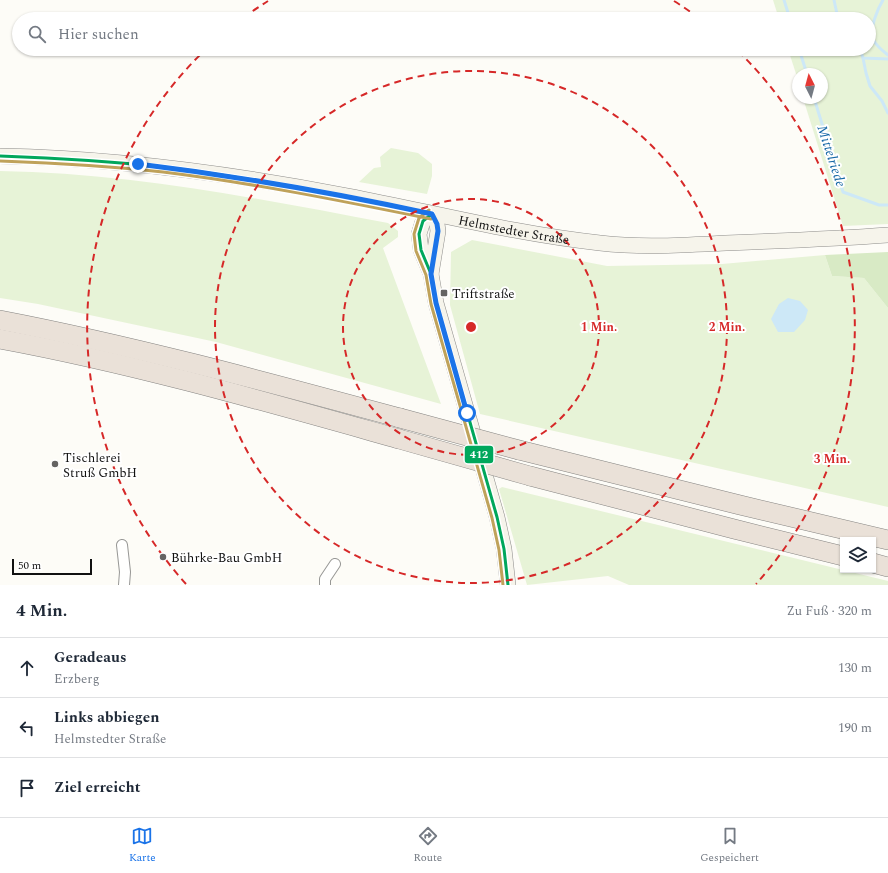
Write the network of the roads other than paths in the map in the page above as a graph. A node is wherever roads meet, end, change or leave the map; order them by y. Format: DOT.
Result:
graph roads {
  1 [pos="0,156"];
  2 [pos="432,214"];
  3 [pos="888,236"];
  4 [pos="0,320"];
  5 [pos="0,339"];
  6 [pos="888,540"];
  7 [pos="122,545"];
  8 [pos="840,555"];
  9 [pos="335,564"];
  10 [pos="876,564"];
  11 [pos="888,567"];
  12 [pos="124,585"];
  13 [pos="325,585"];
  14 [pos="508,585"];
  1 -- 2 [label="street, Helmstedter Straße"];
  2 -- 3 [label="street, Helmstedter Straße"];
  2 -- 14 [label="street"];
  4 -- 6 [label="highway, bridge"];
  5 -- 8 [label="highway, bridge"];
  7 -- 12 [label="street"];
  9 -- 13 [label="street"];
  10 -- 11 [label="highway"];
}
